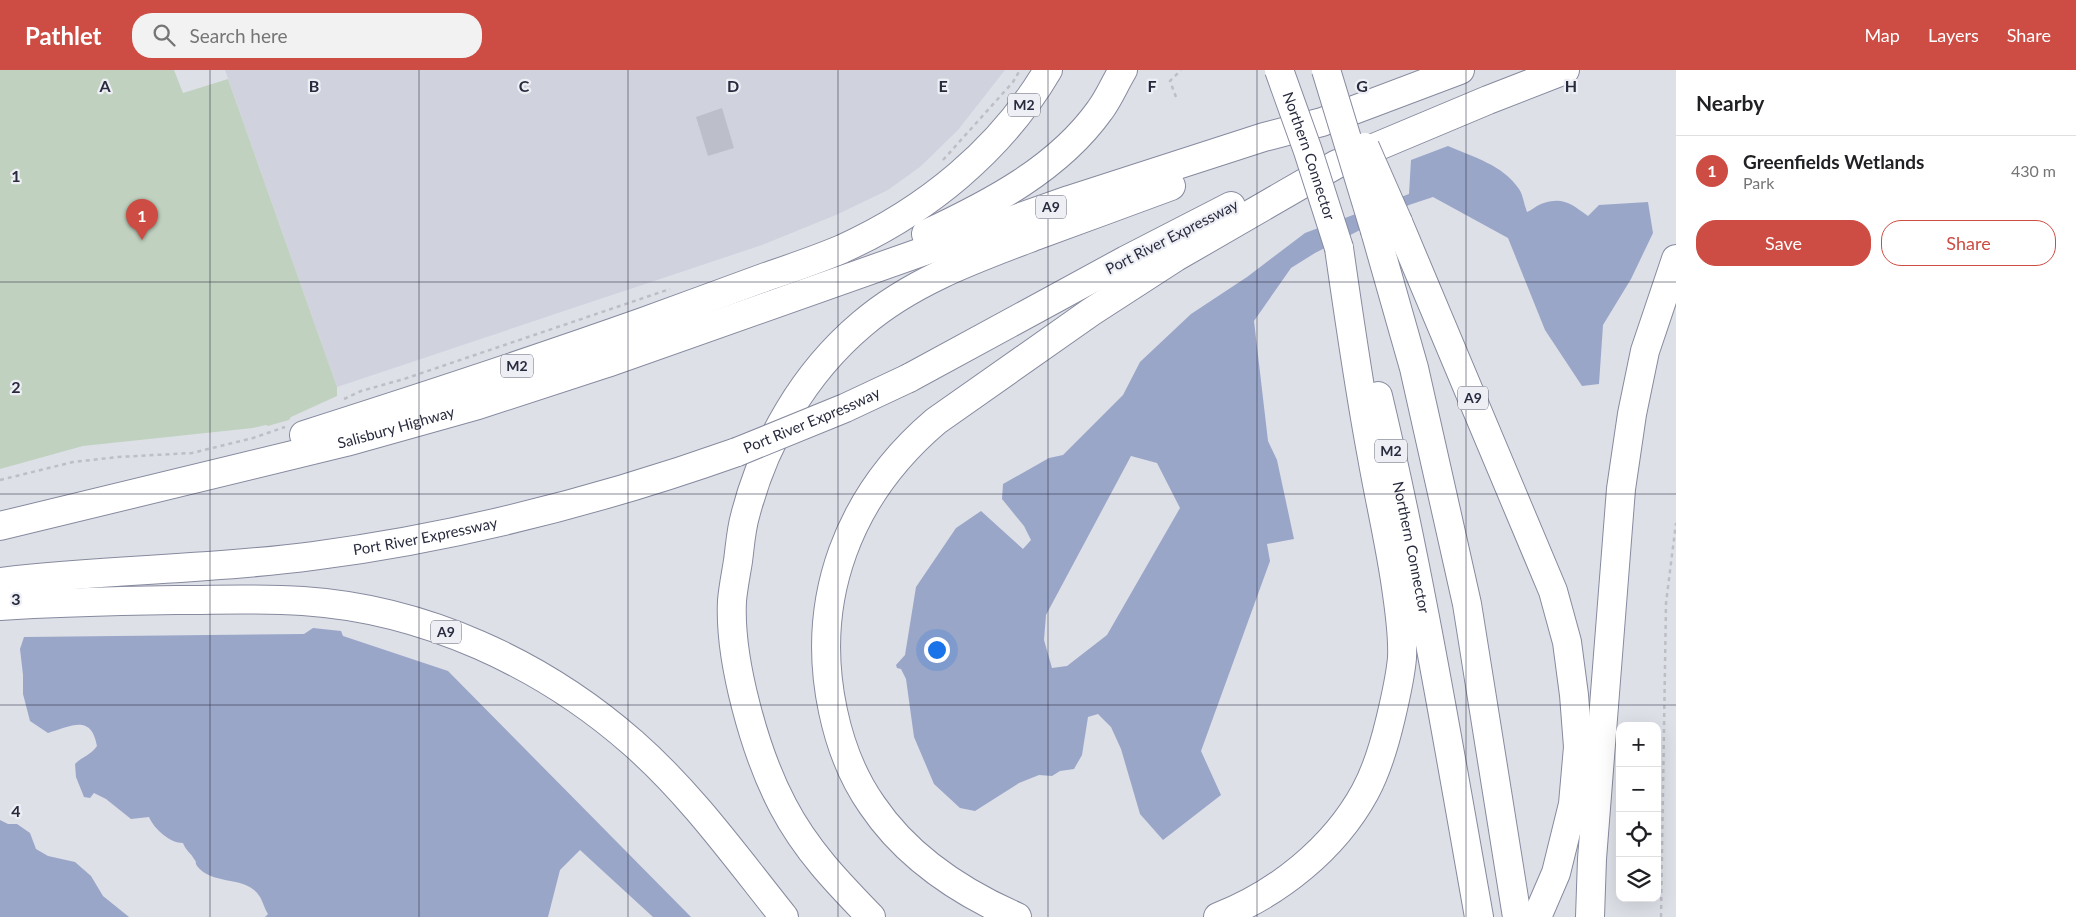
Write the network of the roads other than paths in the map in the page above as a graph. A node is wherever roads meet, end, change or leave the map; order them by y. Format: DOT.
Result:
graph roads {
  1 [pos="1048,70"];
  2 [pos="1123,70"];
  3 [pos="1279,70"];
  4 [pos="1326,70"];
  5 [pos="1330,70"];
  6 [pos="1460,70"];
  7 [pos="1565,70"];
  8 [pos="1322,122"];
  9 [pos="1337,164"];
  10 [pos="1386,227"];
  11 [pos="1339,248"];
  12 [pos="1676,259"];
  13 [pos="782,301"];
  14 [pos="0,514"];
  15 [pos="0,526"];
  16 [pos="0,582"];
  17 [pos="0,606"];
  18 [pos="784,917"];
  19 [pos="871,917"];
  20 [pos="1017,917"];
  21 [pos="1218,917"];
  22 [pos="1479,917"];
  23 [pos="1517,917"];
  24 [pos="1537,917"];
  25 [pos="1590,917"];
  1 -- 14 [label="highway, M2"];
  2 -- 13 [label="highway"];
  3 -- 11 [label="highway, Northern Connector / M2, bridge"];
  4 -- 10 [label="highway, M2, bridge"];
  5 -- 10 [label="highway, A9, bridge"];
  6 -- 8 [label="highway, A9"];
  7 -- 9 [label="highway, Port River Expressway"];
  8 -- 13 [label="highway, A9"];
  8 -- 19 [label="highway"];
  9 -- 16 [label="highway, Port River Expressway, bridge"];
  9 -- 20 [label="highway"];
  10 -- 23 [label="highway, M2"];
  10 -- 24 [label="highway, A9"];
  11 -- 21 [label="highway"];
  11 -- 22 [label="highway, Northern Connector / M2"];
  12 -- 25 [label="highway"];
  13 -- 15 [label="highway, Salisbury Highway / A9"];
  17 -- 18 [label="highway, A9"];
}
